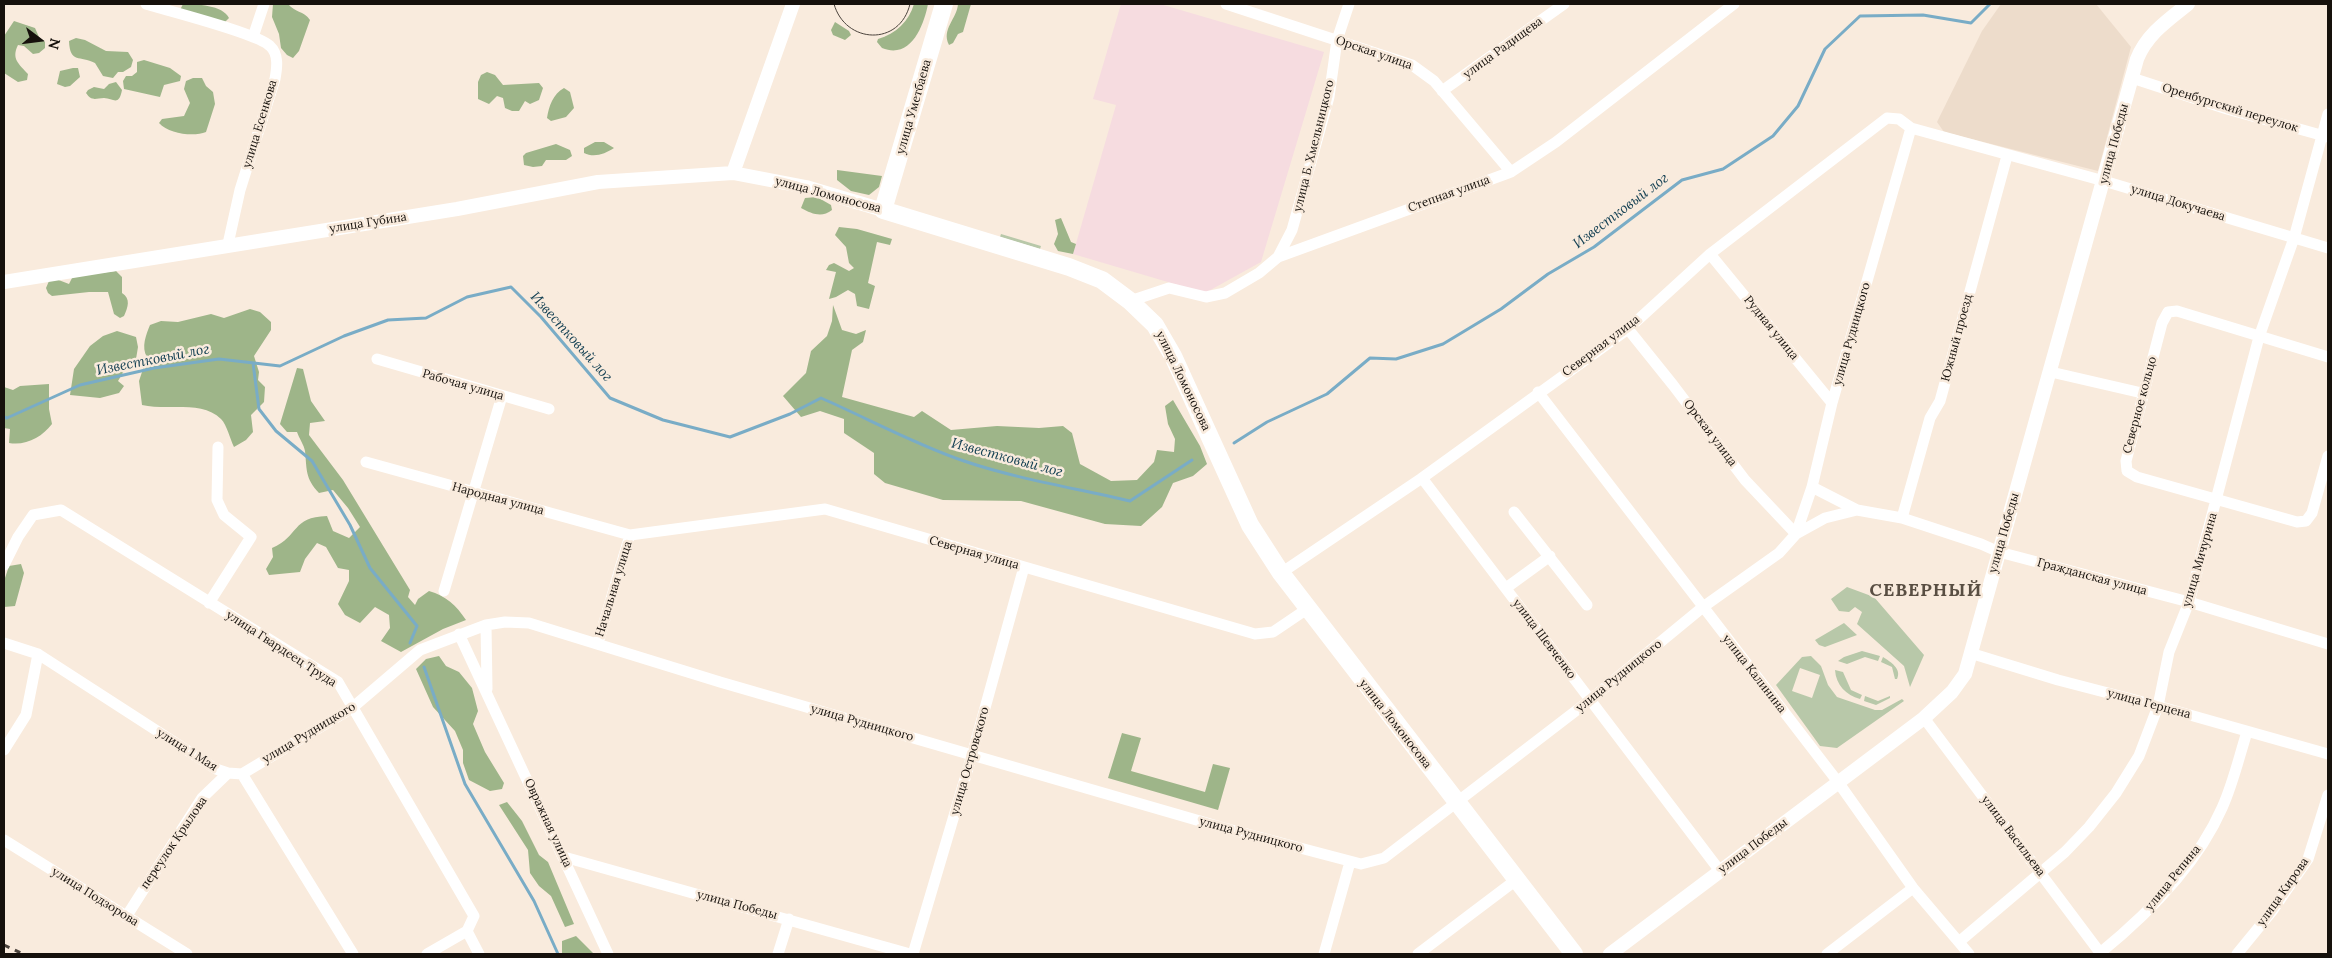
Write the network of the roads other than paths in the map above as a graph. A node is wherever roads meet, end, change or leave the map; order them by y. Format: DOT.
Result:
graph roads {
  1 [pos="146,4"];
  2 [pos="264,4"];
  3 [pos="793,4"];
  4 [pos="944,4"];
  5 [pos="1226,4"];
  6 [pos="1349,4"];
  7 [pos="1564,4"];
  8 [pos="1734,4"];
  9 [pos="2188,4"];
  10 [pos="253,37"];
  11 [pos="1337,40"];
  12 [pos="2132,78"];
  13 [pos="1442,91"];
  14 [pos="2328,114"];
  15 [pos="1910,128"];
  16 [pos="2326,136"];
  17 [pos="2007,156"];
  18 [pos="1511,172"];
  19 [pos="734,173"];
  20 [pos="2104,180"];
  21 [pos="883,210"];
  22 [pos="2294,238"];
  23 [pos="228,244"];
  24 [pos="2328,248"];
  25 [pos="1710,254"];
  26 [pos="1278,257"];
  27 [pos="4,282"];
  28 [pos="1130,301"];
  29 [pos="1628,329"];
  30 [pos="2259,337"];
  31 [pos="2328,357"];
  32 [pos="377,360"];
  33 [pos="2051,372"];
  34 [pos="1538,392"];
  35 [pos="2142,394"];
  36 [pos="502,396"];
  37 [pos="1832,403"];
  38 [pos="549,409"];
  39 [pos="218,447"];
  40 [pos="2328,456"];
  41 [pos="366,462"];
  42 [pos="1422,478"];
  43 [pos="1812,486"];
  44 [pos="473,492"];
  45 [pos="2217,499"];
  46 [pos="1857,510"];
  47 [pos="1514,512"];
  48 [pos="1902,518"];
  49 [pos="1796,534"];
  50 [pos="630,535"];
  51 [pos="1998,552"];
  52 [pos="1550,556"];
  53 [pos="4,565"];
  54 [pos="1024,567"];
  55 [pos="1281,573"];
  56 [pos="1506,588"];
  57 [pos="444,590"];
  58 [pos="2189,602"];
  59 [pos="209,603"];
  60 [pos="1587,605"];
  61 [pos="1703,607"];
  62 [pos="1307,609"];
  63 [pos="486,625"];
  64 [pos="459,634"];
  65 [pos="598,643"];
  66 [pos="4,644"];
  67 [pos="2328,644"];
  68 [pos="1970,653"];
  69 [pos="38,654"];
  70 [pos="487,692"];
  71 [pos="1590,700"];
  72 [pos="2158,706"];
  73 [pos="352,708"];
  74 [pos="1924,718"];
  75 [pos="2247,732"];
  76 [pos="4,750"];
  77 [pos="2328,754"];
  78 [pos="972,755"];
  79 [pos="228,773"];
  80 [pos="242,774"];
  81 [pos="1838,782"];
  82 [pos="2328,795"];
  83 [pos="1457,803"];
  84 [pos="4,840"];
  85 [pos="564,858"];
  86 [pos="1350,862"];
  87 [pos="1720,871"];
  88 [pos="2040,872"];
  89 [pos="1516,880"];
  90 [pos="1913,888"];
  91 [pos="126,917"];
  92 [pos="789,919"];
  93 [pos="466,931"];
  94 [pos="1960,942"];
  95 [pos="2100,953"];
  96 [pos="187,954"];
  97 [pos="353,954"];
  98 [pos="427,954"];
  99 [pos="478,954"];
  100 [pos="608,954"];
  101 [pos="778,954"];
  102 [pos="912,954"];
  103 [pos="1324,954"];
  104 [pos="1418,954"];
  105 [pos="1574,954"];
  106 [pos="1610,954"];
  107 [pos="1827,954"];
  108 [pos="1969,954"];
  109 [pos="2236,954"];
  1 -- 10 [label="street, улица Есенкова"];
  2 -- 10 [label="street"];
  3 -- 19 [label="street"];
  4 -- 21 [label="main road, улица Уметбаева"];
  5 -- 11 [label="street, Орская улица"];
  6 -- 11 [label="street, улица Б. Хмельницкого"];
  7 -- 13 [label="street, улица Радищева"];
  8 -- 18 [label="street, Степная улица"];
  9 -- 12 [label="street, улица Победы"];
  10 -- 23 [label="street, улица Есенкова"];
  11 -- 13 [label="street, Орская улица"];
  11 -- 26 [label="street, улица Б. Хмельницкого"];
  12 -- 16 [label="street, Оренбургский переулок"];
  12 -- 20 [label="street, улица Победы"];
  13 -- 18 [label="street, Орская улица"];
  14 -- 16 [label="street, улица Мичурина"];
  15 -- 17 [label="street, улица Докучаева"];
  15 -- 25 [label="street, Северная улица"];
  15 -- 37 [label="street, улица Рудницкого"];
  16 -- 22 [label="street, улица Мичурина"];
  17 -- 20 [label="street, улица Докучаева"];
  17 -- 48 [label="street, Южный проезд"];
  18 -- 26 [label="street, Степная улица"];
  19 -- 21 [label="street, улица Ломоносова"];
  19 -- 23 [label="street, улица Губина"];
  20 -- 22 [label="street, улица Докучаева"];
  20 -- 33 [label="street, улица Победы"];
  21 -- 28 [label="main road, улица Ломоносова"];
  22 -- 24 [label="street, улица Докучаева"];
  22 -- 30 [label="street, улица Мичурина"];
  23 -- 27 [label="street, улица Губина"];
  25 -- 29 [label="street, Северная улица"];
  25 -- 37 [label="street, Рудная улица"];
  26 -- 28 [label="street, Степная улица"];
  28 -- 55 [label="main road, улица Ломоносова"];
  29 -- 34 [label="street, Северная улица"];
  29 -- 49 [label="street, Орская улица"];
  30 -- 31 [label="street, Северное кольцо"];
  30 -- 35 [label="street, Северное кольцо"];
  30 -- 45 [label="street, улица Мичурина"];
  32 -- 36 [label="street, Рабочая улица"];
  33 -- 35 [label="street"];
  33 -- 51 [label="street, улица Победы"];
  34 -- 42 [label="street, Северная улица"];
  34 -- 61 [label="street, улица Калинина"];
  35 -- 45 [label="street, Северное кольцо"];
  36 -- 38 [label="street, Рабочая улица"];
  36 -- 44 [label="street"];
  37 -- 43 [label="street, улица Рудницкого"];
  39 -- 59 [label="street"];
  40 -- 45 [label="street, Северное кольцо"];
  41 -- 44 [label="street, Народная улица"];
  42 -- 55 [label="street, Северная улица"];
  42 -- 56 [label="street, улица Шевченко"];
  43 -- 46 [label="street, Гражданская улица"];
  43 -- 49 [label="street, улица Рудницкого"];
  44 -- 50 [label="street, Народная улица"];
  44 -- 57 [label="street"];
  45 -- 58 [label="street, улица Мичурина"];
  46 -- 48 [label="street, Гражданская улица"];
  46 -- 49 [label="street, Гражданская улица"];
  47 -- 52 [label="street"];
  48 -- 51 [label="street, Гражданская улица"];
  49 -- 61 [label="street, улица Рудницкого"];
  50 -- 54 [label="street, Северная улица"];
  50 -- 65 [label="street, Начальная улица"];
  51 -- 58 [label="street, Гражданская улица"];
  51 -- 68 [label="street, улица Победы"];
  52 -- 56 [label="street"];
  52 -- 60 [label="street"];
  53 -- 59 [label="street, улица Гвардеец Труда"];
  54 -- 62 [label="street, Северная улица"];
  54 -- 78 [label="street, улица Островского"];
  55 -- 62 [label="main road, улица Ломоносова"];
  56 -- 71 [label="street, улица Шевченко"];
  58 -- 67 [label="street, Гражданская улица"];
  58 -- 72 [label="street, улица Мичурина"];
  59 -- 73 [label="street, улица Гвардеец Труда"];
  61 -- 71 [label="street, улица Рудницкого"];
  61 -- 81 [label="street, улица Калинина"];
  62 -- 83 [label="main road, улица Ломоносова"];
  63 -- 64 [label="street, улица Рудницкого"];
  63 -- 65 [label="street, улица Рудницкого"];
  63 -- 70 [label="street, Овражная улица"];
  64 -- 70 [label="street, Овражная улица"];
  64 -- 73 [label="street, улица Рудницкого"];
  65 -- 78 [label="street, улица Рудницкого"];
  66 -- 69 [label="street, улица 1 Мая"];
  68 -- 72 [label="street, улица Герцена"];
  68 -- 74 [label="street, улица Победы"];
  69 -- 76 [label="street"];
  69 -- 79 [label="street, улица 1 Мая"];
  70 -- 85 [label="street, Овражная улица"];
  71 -- 83 [label="street, улица Рудницкого"];
  71 -- 87 [label="street, улица Шевченко"];
  72 -- 75 [label="street, улица Герцена"];
  72 -- 88 [label="street, улица Мичурина"];
  73 -- 80 [label="street, улица Рудницкого"];
  73 -- 93 [label="street, улица Гвардеец Труда"];
  74 -- 81 [label="street, улица Победы"];
  74 -- 88 [label="street, улица Васильева"];
  75 -- 77 [label="street, улица Герцена"];
  75 -- 95 [label="street, улица Репина"];
  78 -- 86 [label="street, улица Рудницкого"];
  78 -- 102 [label="street, улица Островского"];
  79 -- 80 [label="street, улица 1 Мая"];
  79 -- 91 [label="street, переулок Крылова"];
  80 -- 97 [label="street"];
  81 -- 87 [label="street, улица Победы"];
  81 -- 90 [label="street, улица Калинина"];
  82 -- 109 [label="street, улица Кирова"];
  83 -- 86 [label="street, улица Рудницкого"];
  83 -- 89 [label="main road, улица Ломоносова"];
  84 -- 91 [label="street, улица Подзорова"];
  85 -- 92 [label="street, улица Победы"];
  85 -- 100 [label="street, Овражная улица"];
  86 -- 103 [label="street"];
  87 -- 106 [label="street, улица Победы"];
  88 -- 94 [label="street, улица Мичурина"];
  88 -- 95 [label="street, улица Васильева"];
  89 -- 104 [label="street"];
  89 -- 105 [label="main road, улица Ломоносова"];
  90 -- 94 [label="street, улица Калинина"];
  90 -- 107 [label="street"];
  91 -- 96 [label="street, улица Подзорова"];
  92 -- 101 [label="street"];
  92 -- 102 [label="street, улица Победы"];
  93 -- 98 [label="street"];
  93 -- 99 [label="street"];
  94 -- 108 [label="street, улица Калинина"];
}
